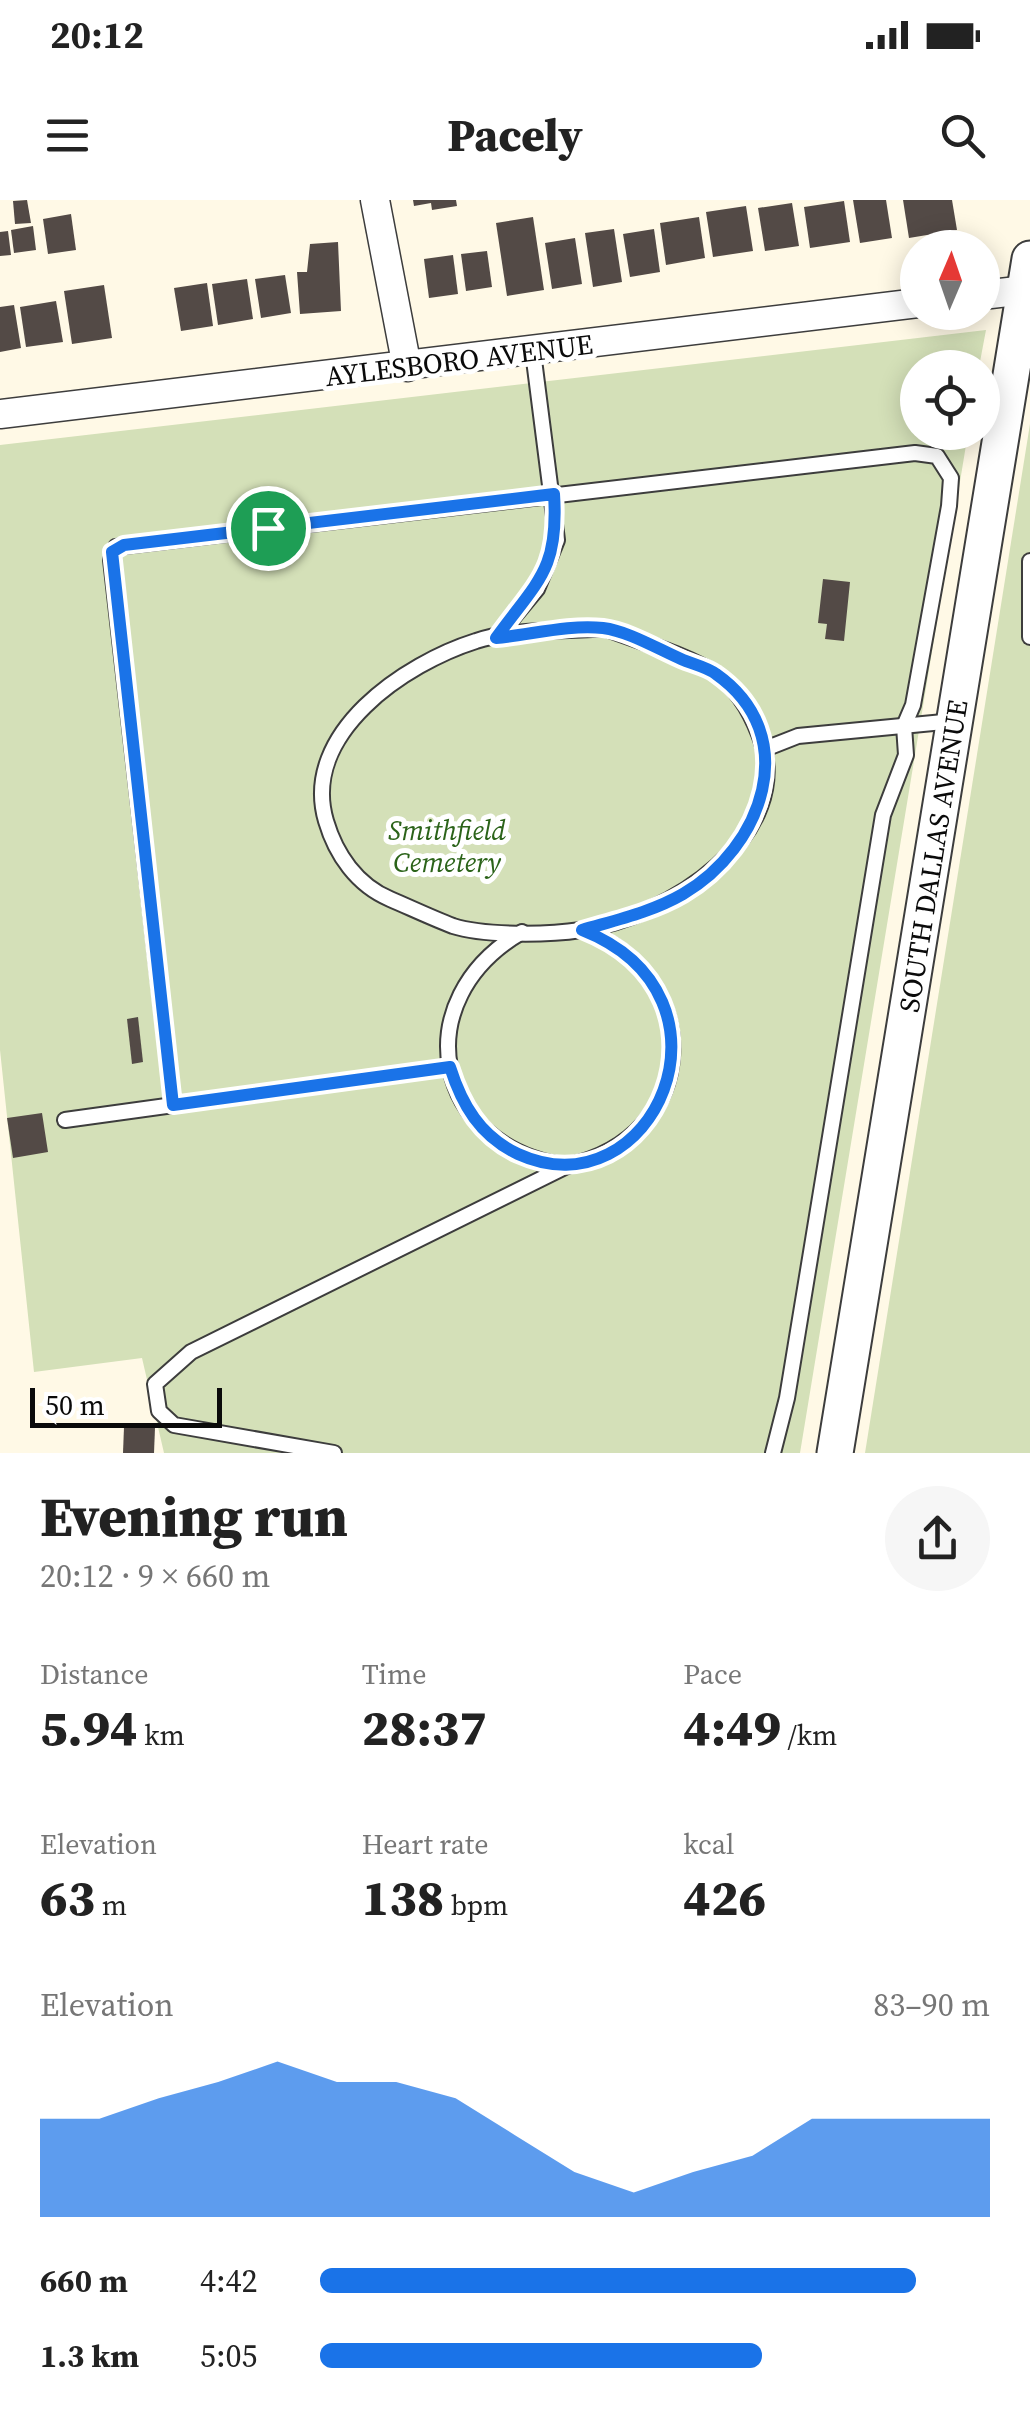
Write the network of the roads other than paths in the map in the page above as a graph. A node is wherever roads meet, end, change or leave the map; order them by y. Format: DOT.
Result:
graph roads {
  1 [pos="376,200"];
  2 [pos="1028,279"];
  3 [pos="1000,289"];
  4 [pos="900,305"];
  5 [pos="533,352"];
  6 [pos="407,366"];
  7 [pos="0,414"];
  8 [pos="554,494"];
  9 [pos="1030,561"];
  10 [pos="1030,637"];
  11 [pos="496,638"];
  12 [pos="955,720"];
  13 [pos="904,726"];
  14 [pos="765,749"];
  15 [pos="582,930"];
  16 [pos="523,932"];
  17 [pos="450,1067"];
  18 [pos="173,1105"];
  19 [pos="65,1120"];
  20 [pos="568,1166"];
  21 [pos="334,1453"];
  22 [pos="773,1453"];
  23 [pos="835,1453"];
  1 -- 6 [label="street"];
  2 -- 3 [label="street"];
  2 -- 12 [label="street, SOUTH DALLAS AVENUE"];
  4 -- 5 [label="street, AYLESBORO AVENUE"];
  5 -- 6 [label="street, AYLESBORO AVENUE"];
  5 -- 8 [label="lane"];
  6 -- 7 [label="street, AYLESBORO AVENUE"];
  8 -- 11 [label="lane"];
  8 -- 13 [label="lane"];
  8 -- 18 [label="lane"];
  9 -- 10 [label="lane"];
  11 -- 14 [label="lane"];
  11 -- 16 [label="lane"];
  12 -- 13 [label="lane"];
  12 -- 23 [label="street, SOUTH DALLAS AVENUE"];
  13 -- 14 [label="lane"];
  13 -- 22 [label="lane"];
  14 -- 15 [label="lane"];
  15 -- 16 [label="lane"];
  15 -- 20 [label="lane"];
  16 -- 17 [label="lane"];
  17 -- 18 [label="lane"];
  17 -- 20 [label="lane"];
  18 -- 19 [label="lane"];
  20 -- 21 [label="lane"];
}
